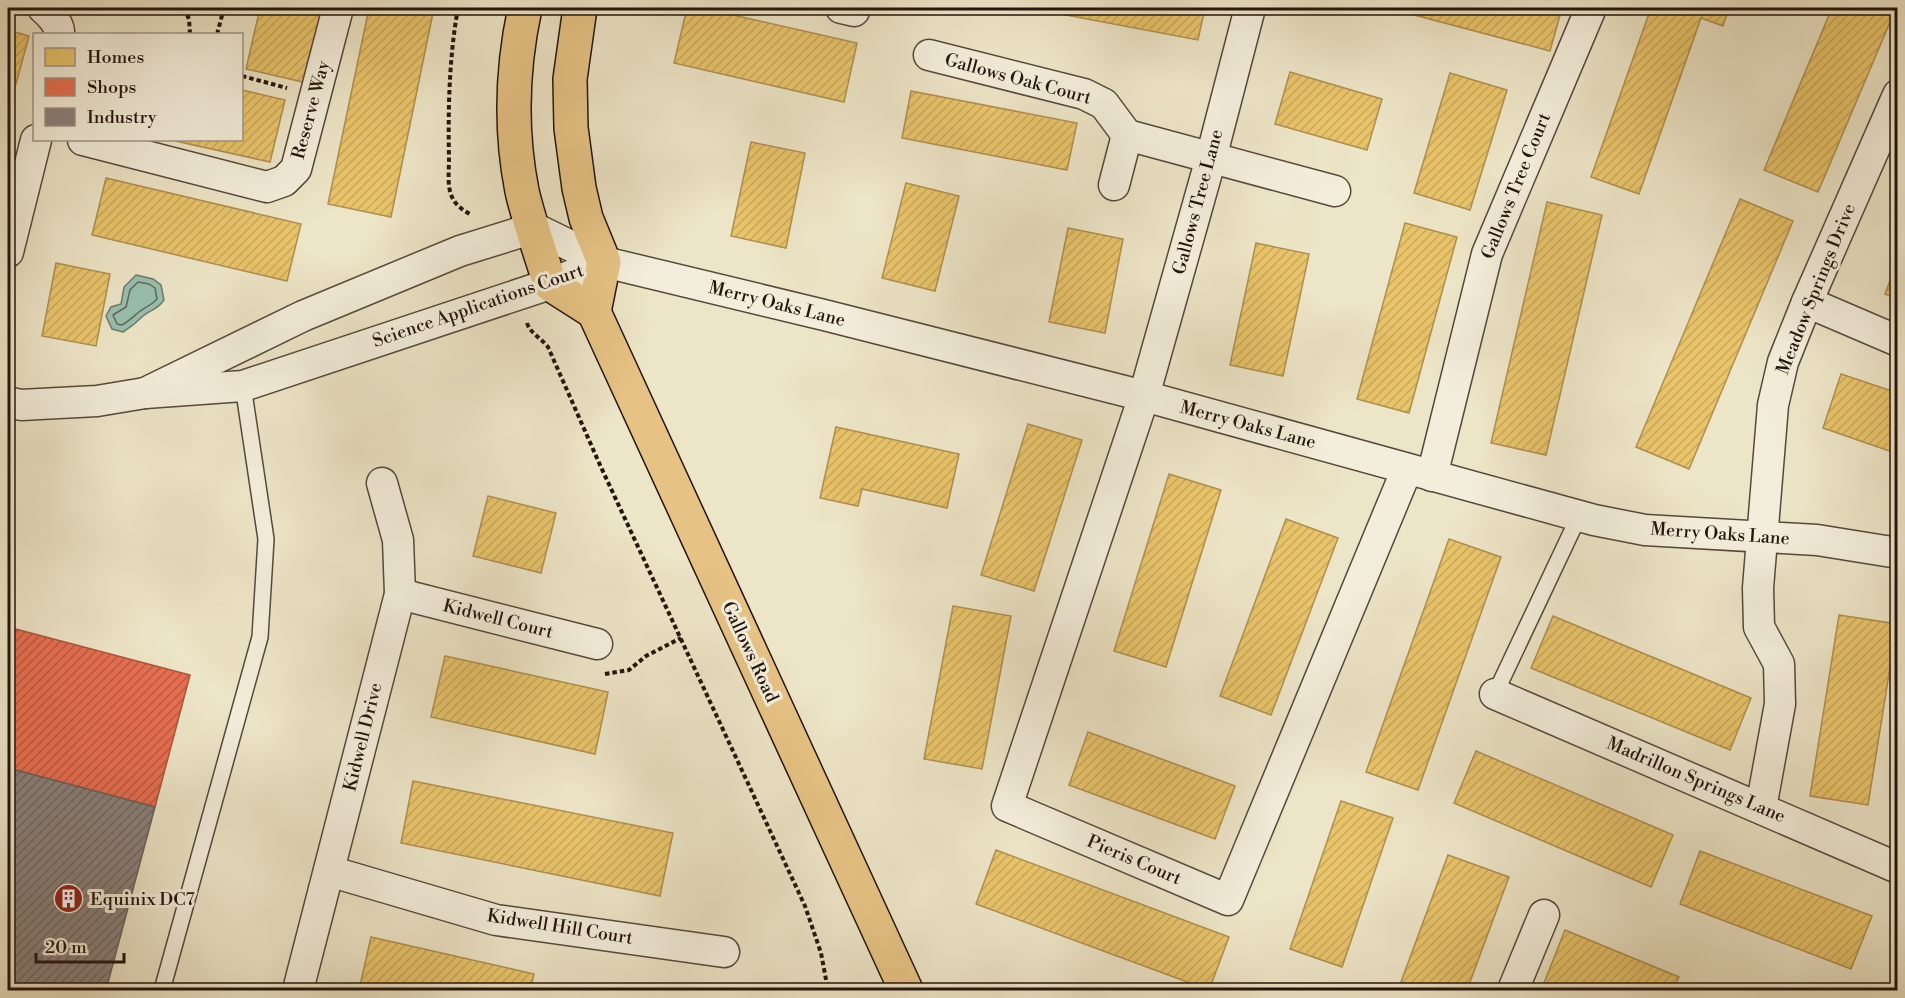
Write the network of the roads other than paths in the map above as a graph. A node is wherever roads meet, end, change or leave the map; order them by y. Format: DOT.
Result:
graph roads {
  1 [pos="43,8"];
  2 [pos="338,8"];
  3 [pos="525,8"];
  4 [pos="580,8"];
  5 [pos="1250,8"];
  6 [pos="1591,8"];
  7 [pos="59,33"];
  8 [pos="929,55"];
  9 [pos="1898,95"];
  10 [pos="1127,135"];
  11 [pos="36,141"];
  12 [pos="87,141"];
  13 [pos="1210,158"];
  14 [pos="1114,184"];
  15 [pos="1335,191"];
  16 [pos="534,228"];
  17 [pos="8,252"];
  18 [pos="604,262"];
  19 [pos="550,284"];
  20 [pos="1807,302"];
  21 [pos="594,312"];
  22 [pos="1898,341"];
  23 [pos="243,386"];
  24 [pos="145,393"];
  25 [pos="1144,396"];
  26 [pos="8,402"];
  27 [pos="1420,472"];
  28 [pos="382,483"];
  29 [pos="1579,516"];
  30 [pos="1762,536"];
  31 [pos="1898,553"];
  32 [pos="400,594"];
  33 [pos="597,644"];
  34 [pos="1495,694"];
  35 [pos="1761,808"];
  36 [pos="1898,868"];
  37 [pos="329,871"];
  38 [pos="1544,915"];
  39 [pos="724,951"];
  40 [pos="162,990"];
  41 [pos="298,990"];
  42 [pos="906,990"];
  43 [pos="1513,990"];
  1 -- 7 [label="street"];
  2 -- 12 [label="street, Reserve Way"];
  3 -- 16 [label="main road"];
  4 -- 18 [label="main road"];
  5 -- 13 [label="street, Gallows Tree Lane"];
  6 -- 27 [label="street, Gallows Tree Court"];
  8 -- 10 [label="street, Gallows Oak Court"];
  9 -- 20 [label="street, Meadow Springs Drive"];
  10 -- 13 [label="street"];
  10 -- 14 [label="street"];
  11 -- 17 [label="street"];
  13 -- 15 [label="street"];
  13 -- 25 [label="street, Gallows Tree Lane"];
  16 -- 18 [label="street, Science Applications Court"];
  16 -- 19 [label="main road"];
  16 -- 24 [label="street, Science Applications Court"];
  18 -- 19 [label="street, Science Applications Court"];
  18 -- 21 [label="main road"];
  18 -- 25 [label="street, Merry Oaks Lane"];
  19 -- 21 [label="main road"];
  19 -- 23 [label="street, Science Applications Court"];
  20 -- 22 [label="street"];
  20 -- 30 [label="street, Meadow Springs Drive"];
  21 -- 42 [label="main road, Gallows Road"];
  23 -- 24 [label="street, Science Applications Court"];
  23 -- 40 [label="lane"];
  24 -- 26 [label="street, Science Applications Court"];
  25 -- 27 [label="street, Merry Oaks Lane"];
  25 -- 27 [label="street, Pieris Court"];
  27 -- 29 [label="street, Merry Oaks Lane"];
  28 -- 32 [label="street, Kidwell Drive"];
  29 -- 30 [label="street, Merry Oaks Lane"];
  29 -- 34 [label="lane"];
  30 -- 31 [label="street, Merry Oaks Lane"];
  30 -- 35 [label="street, Meadow Springs Drive"];
  32 -- 33 [label="street, Kidwell Court"];
  32 -- 37 [label="street, Kidwell Drive"];
  34 -- 35 [label="street, Madrillon Springs Lane"];
  35 -- 36 [label="street, Madrillon Springs Lane"];
  37 -- 39 [label="street, Kidwell Hill Court"];
  37 -- 41 [label="street, Kidwell Drive"];
  38 -- 43 [label="street"];
}
